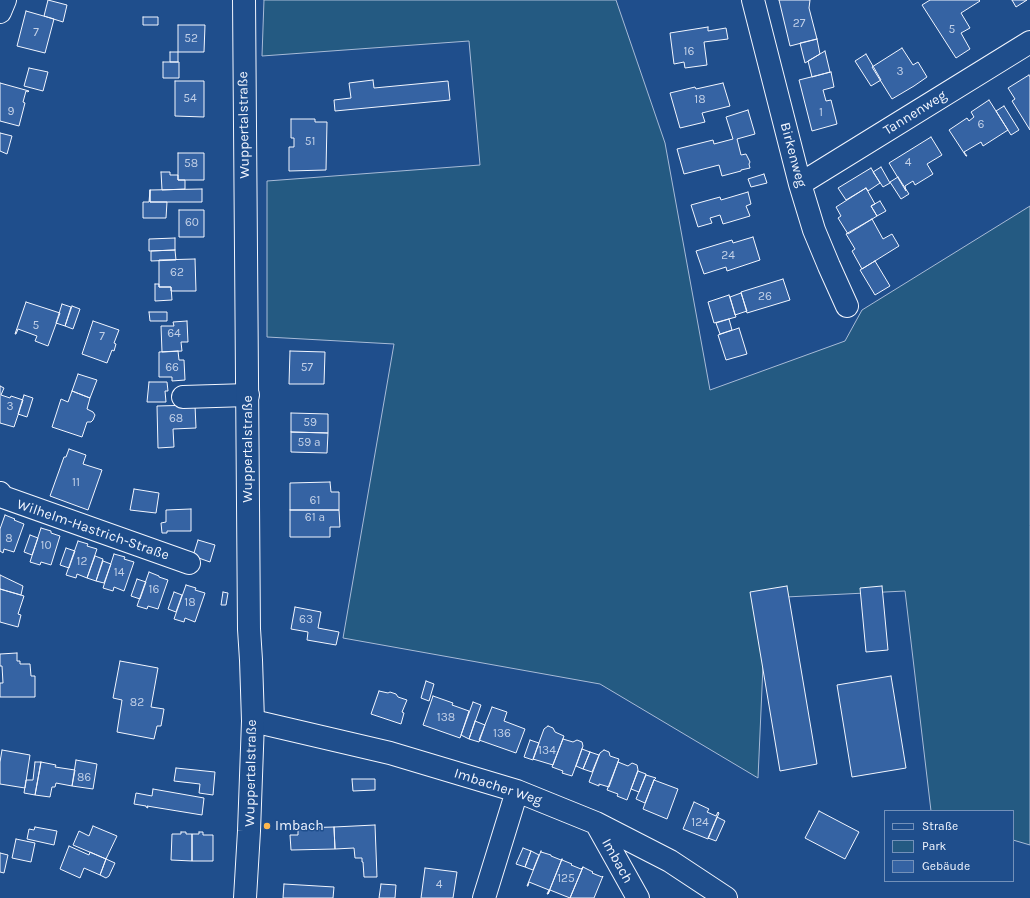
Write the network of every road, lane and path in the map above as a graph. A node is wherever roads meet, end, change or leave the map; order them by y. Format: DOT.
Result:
graph roads {
  1 [pos="5,0"];
  2 [pos="244,0"];
  3 [pos="753,0"];
  4 [pos="0,12"];
  5 [pos="1030,42"];
  6 [pos="800,184"];
  7 [pos="847,306"];
  8 [pos="248,395"];
  9 [pos="183,397"];
  10 [pos="0,493"];
  11 [pos="189,563"];
  12 [pos="252,721"];
  13 [pos="517,791"];
  14 [pos="596,823"];
  15 [pos="245,898"];
  16 [pos="484,898"];
  17 [pos="638,898"];
  18 [pos="726,898"];
  1 -- 4 [label="street"];
  2 -- 8 [label="street, Wuppertalstraße"];
  3 -- 6 [label="street, Birkenweg"];
  5 -- 6 [label="street, Tannenweg"];
  6 -- 7 [label="street, Birkenweg"];
  8 -- 9 [label="street"];
  8 -- 12 [label="street, Wuppertalstraße"];
  10 -- 11 [label="street, Wilhelm-Hastrich-Straße"];
  12 -- 13 [label="street, Imbacher Weg"];
  12 -- 15 [label="street, Wuppertalstraße"];
  13 -- 14 [label="street, Imbacher Weg"];
  13 -- 16 [label="street"];
  14 -- 17 [label="street, Imbach"];
  14 -- 18 [label="street, Imbacher Weg"];
}
